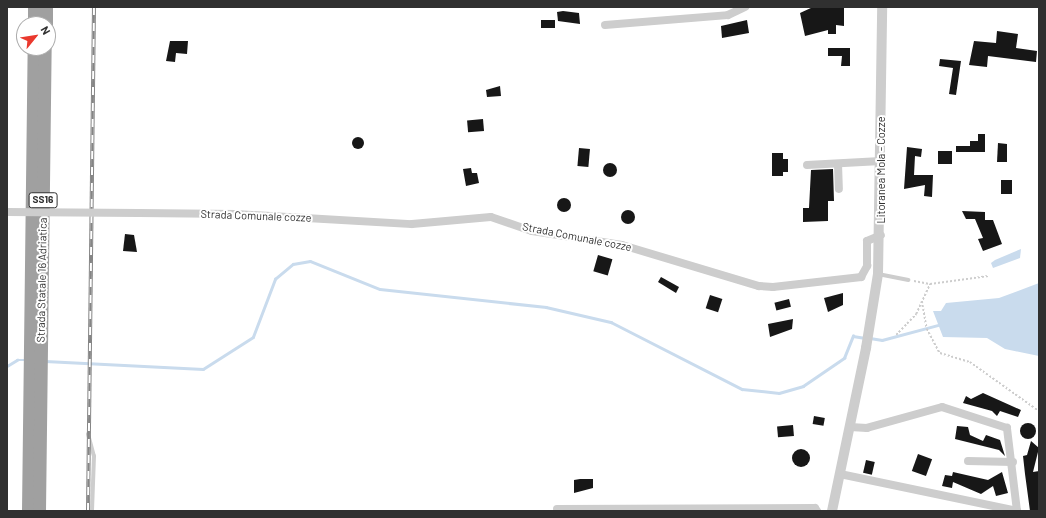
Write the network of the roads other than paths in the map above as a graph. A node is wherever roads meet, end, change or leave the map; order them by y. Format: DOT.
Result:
graph roads {
  1 [pos="745,7"];
  2 [pos="882,7"];
  3 [pos="605,25"];
  4 [pos="34,56"];
  5 [pos="45,56"];
  6 [pos="881,161"];
  7 [pos="838,164"];
  8 [pos="807,165"];
  9 [pos="839,189"];
  10 [pos="7,212"];
  11 [pos="881,235"];
  12 [pos="878,274"];
  13 [pos="908,280"];
  14 [pos="36,351"];
  15 [pos="35,367"];
  16 [pos="850,427"];
  17 [pos="88,434"];
  18 [pos="968,461"];
  19 [pos="1013,462"];
  20 [pos="840,474"];
  21 [pos="557,508"];
  22 [pos="28,511"];
  23 [pos="39,511"];
  24 [pos="92,511"];
  25 [pos="817,511"];
  26 [pos="832,511"];
  1 -- 3 [label="street"];
  2 -- 6 [label="street, Litoranea Mola - Cozze"];
  4 -- 14 [label="highway, Strada Statale 16 Adriatica / SS16"];
  5 -- 14 [label="highway, Strada Statale 16 Adriatica / SS16"];
  6 -- 7 [label="street"];
  6 -- 11 [label="street, Litoranea Mola - Cozze"];
  7 -- 8 [label="street"];
  7 -- 9 [label="street"];
  10 -- 11 [label="street, Strada Comunale cozze, bridge"];
  11 -- 12 [label="street, Litoranea Mola - Cozze"];
  12 -- 13 [label="lane"];
  12 -- 16 [label="street, Litoranea Mola - Cozze"];
  14 -- 15 [label="highway, Strada Statale 16 Adriatica / SS16"];
  15 -- 22 [label="highway, Strada Statale 16 Adriatica / SS16"];
  15 -- 23 [label="highway, Strada Statale 16 Adriatica / SS16"];
  16 -- 19 [label="street"];
  16 -- 20 [label="street"];
  17 -- 24 [label="lane"];
  18 -- 19 [label="street"];
  19 -- 20 [label="street"];
  20 -- 26 [label="street"];
  21 -- 25 [label="street"];
}
